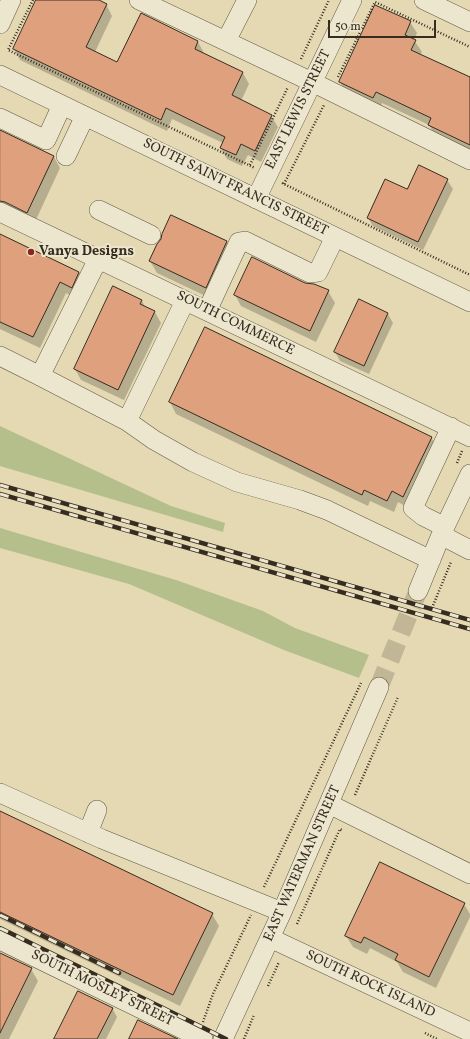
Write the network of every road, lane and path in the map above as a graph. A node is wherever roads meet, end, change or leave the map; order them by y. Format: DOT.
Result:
graph roads {
  1 [pos="11,0"];
  2 [pos="33,0"];
  3 [pos="139,0"];
  4 [pos="246,0"];
  5 [pos="352,0"];
  6 [pos="424,0"];
  7 [pos="470,22"];
  8 [pos="0,24"];
  9 [pos="226,42"];
  10 [pos="470,47"];
  11 [pos="0,74"];
  12 [pos="312,82"];
  13 [pos="330,91"];
  14 [pos="62,105"];
  15 [pos="85,116"];
  16 [pos="0,118"];
  17 [pos="49,133"];
  18 [pos="470,160"];
  19 [pos="268,175"];
  20 [pos="284,184"];
  21 [pos="256,199"];
  22 [pos="99,210"];
  23 [pos="0,212"];
  24 [pos="151,235"];
  25 [pos="335,237"];
  26 [pos="98,259"];
  27 [pos="470,275"];
  28 [pos="186,301"];
  29 [pos="470,302"];
  30 [pos="206,311"];
  31 [pos="0,356"];
  32 [pos="40,376"];
  33 [pos="127,421"];
  34 [pos="451,428"];
  35 [pos="470,437"];
  36 [pos="470,474"];
  37 [pos="443,531"];
  38 [pos="470,550"];
  39 [pos="431,560"];
  40 [pos="451,562"];
  41 [pos="418,591"];
  42 [pos="432,608"];
  43 [pos="370,685"];
  44 [pos="398,697"];
  45 [pos="0,793"];
  46 [pos="355,795"];
  47 [pos="329,804"];
  48 [pos="98,810"];
  49 [pos="340,829"];
  50 [pos="88,832"];
  51 [pos="470,874"];
  52 [pos="258,902"];
  53 [pos="282,912"];
  54 [pos="297,924"];
  55 [pos="270,938"];
  56 [pos="0,940"];
  57 [pos="279,962"];
  58 [pos="265,990"];
  59 [pos="256,1011"];
  60 [pos="470,1032"];
  61 [pos="425,1033"];
  62 [pos="200,1037"];
  63 [pos="223,1039"];
  64 [pos="244,1039"];
  65 [pos="437,1039"];
  1 -- 8 [label="street"];
  2 -- 19 [label="path"];
  3 -- 9 [label="street"];
  4 -- 9 [label="street"];
  5 -- 12 [label="street, EAST LEWIS STREET"];
  6 -- 7 [label="street"];
  9 -- 12 [label="street"];
  10 -- 13 [label="path"];
  11 -- 14 [label="street, SOUTH SAINT FRANCIS STREET"];
  12 -- 13 [label="street"];
  12 -- 19 [label="street, EAST LEWIS STREET"];
  13 -- 18 [label="street"];
  13 -- 20 [label="path"];
  14 -- 15 [label="street, SOUTH SAINT FRANCIS STREET"];
  14 -- 17 [label="street"];
  15 -- 17 [label="street"];
  15 -- 21 [label="street, SOUTH SAINT FRANCIS STREET"];
  16 -- 17 [label="street"];
  19 -- 20 [label="path"];
  19 -- 21 [label="street, EAST LEWIS STREET"];
  20 -- 27 [label="path"];
  21 -- 25 [label="street, SOUTH SAINT FRANCIS STREET"];
  22 -- 24 [label="street"];
  23 -- 26 [label="street, SOUTH COMMERCE"];
  25 -- 29 [label="street, SOUTH SAINT FRANCIS STREET"];
  25 -- 30 [label="street"];
  26 -- 28 [label="street, SOUTH COMMERCE"];
  26 -- 32 [label="street"];
  28 -- 30 [label="street, SOUTH COMMERCE"];
  28 -- 33 [label="street"];
  30 -- 34 [label="street, SOUTH COMMERCE"];
  31 -- 32 [label="street"];
  32 -- 33 [label="street"];
  33 -- 39 [label="street"];
  34 -- 35 [label="street, SOUTH COMMERCE"];
  34 -- 37 [label="street"];
  36 -- 37 [label="street"];
  37 -- 38 [label="street"];
  37 -- 39 [label="street"];
  39 -- 41 [label="street"];
  40 -- 42 [label="path"];
  43 -- 47 [label="street, EAST WATERMAN STREET"];
  43 -- 52 [label="path"];
  44 -- 46 [label="path"];
  45 -- 50 [label="street"];
  47 -- 51 [label="street"];
  47 -- 53 [label="street, EAST WATERMAN STREET"];
  48 -- 50 [label="street"];
  49 -- 54 [label="path"];
  50 -- 52 [label="street"];
  52 -- 53 [label="street"];
  52 -- 62 [label="path"];
  53 -- 55 [label="street, EAST WATERMAN STREET"];
  55 -- 60 [label="street, SOUTH ROCK ISLAND"];
  55 -- 63 [label="street, EAST WATERMAN STREET"];
  56 -- 62 [label="street, SOUTH MOSLEY STREET"];
  57 -- 58 [label="path"];
  59 -- 64 [label="path"];
  61 -- 65 [label="path"];
}
